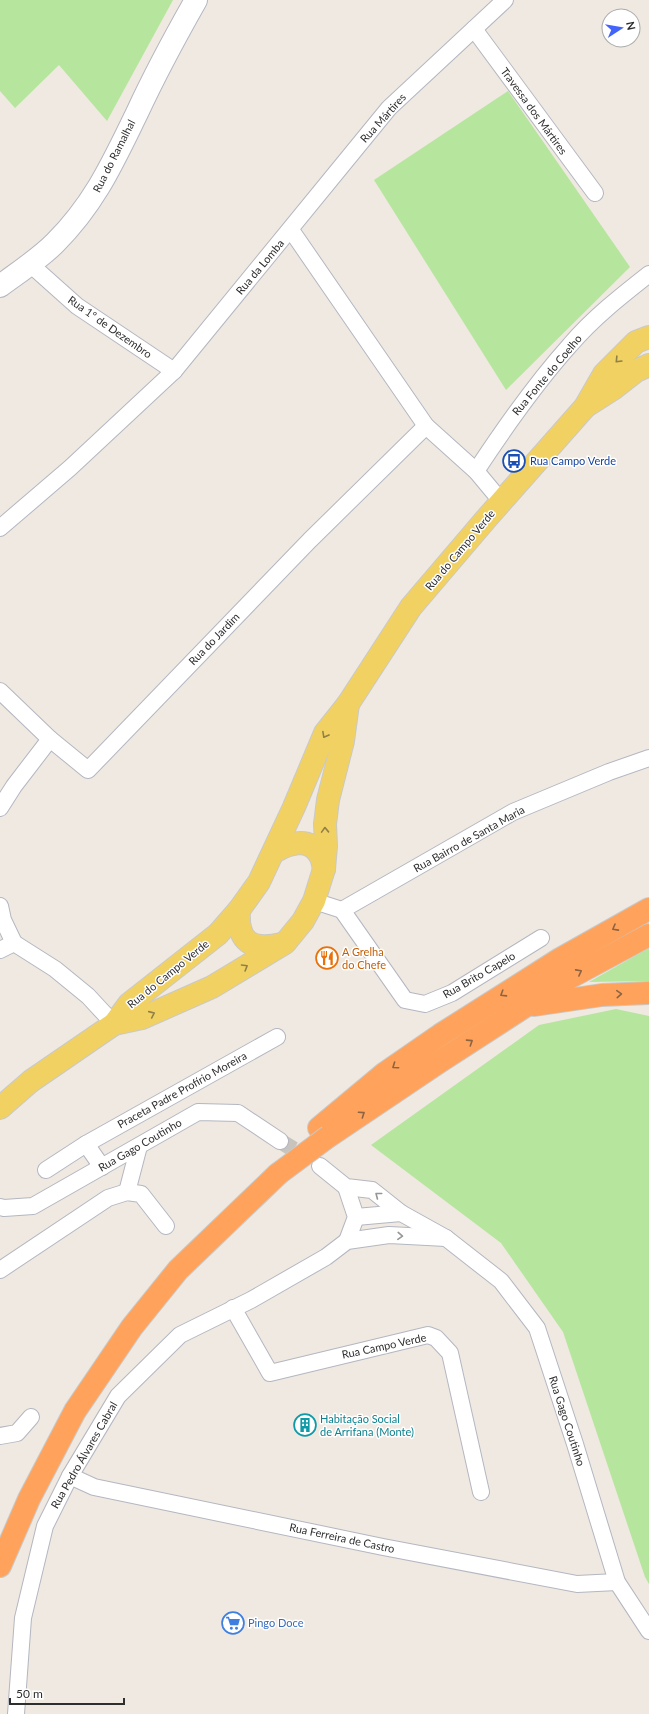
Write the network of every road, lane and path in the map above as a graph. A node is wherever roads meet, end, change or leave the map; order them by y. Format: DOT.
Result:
graph roads {
  1 [pos="196,0"];
  2 [pos="505,0"];
  3 [pos="474,28"];
  4 [pos="595,193"];
  5 [pos="291,230"];
  6 [pos="30,264"];
  7 [pos="649,274"];
  8 [pos="0,286"];
  9 [pos="649,337"];
  10 [pos="649,365"];
  11 [pos="174,371"];
  12 [pos="585,407"];
  13 [pos="426,426"];
  14 [pos="476,471"];
  15 [pos="501,501"];
  16 [pos="0,528"];
  17 [pos="0,691"];
  18 [pos="348,704"];
  19 [pos="50,739"];
  20 [pos="649,758"];
  21 [pos="0,808"];
  22 [pos="274,852"];
  23 [pos="324,869"];
  24 [pos="314,901"];
  25 [pos="0,906"];
  26 [pos="645,909"];
  27 [pos="239,910"];
  28 [pos="342,910"];
  29 [pos="649,935"];
  30 [pos="541,938"];
  31 [pos="285,943"];
  32 [pos="7,946"];
  33 [pos="649,993"];
  34 [pos="525,1006"];
  35 [pos="114,1024"];
  36 [pos="277,1037"];
  37 [pos="0,1108"];
  38 [pos="324,1132"];
  39 [pos="280,1141"];
  40 [pos="86,1144"];
  41 [pos="139,1146"];
  42 [pos="320,1166"];
  43 [pos="102,1167"];
  44 [pos="46,1170"];
  45 [pos="274,1171"];
  46 [pos="346,1187"];
  47 [pos="128,1192"];
  48 [pos="0,1207"];
  49 [pos="401,1213"];
  50 [pos="356,1218"];
  51 [pos="166,1226"];
  52 [pos="446,1238"];
  53 [pos="347,1241"];
  54 [pos="0,1270"];
  55 [pos="234,1308"];
  56 [pos="31,1417"];
  57 [pos="0,1436"];
  58 [pos="70,1476"];
  59 [pos="481,1492"];
  60 [pos="0,1537"];
  61 [pos="0,1566"];
  62 [pos="617,1582"];
  63 [pos="649,1630"];
  64 [pos="16,1714"];
  1 -- 6 [label="street, Rua do Ramalhal"];
  2 -- 3 [label="street, Rua Mártires"];
  3 -- 4 [label="street, Travessa dos Mártires"];
  3 -- 5 [label="street, Rua Mártires"];
  5 -- 11 [label="street, Rua da Lomba"];
  5 -- 13 [label="street, Rua da Lomba"];
  6 -- 8 [label="street, Rua do Ramalhal"];
  6 -- 11 [label="street, Rua 1º de Dezembro"];
  7 -- 14 [label="street, Rua Fonte do Coelho"];
  9 -- 12 [label="main road, Rua do Campo Verde, one-way"];
  10 -- 12 [label="main road, Rua do Campo Verde"];
  11 -- 16 [label="street, Rua da Lomba"];
  12 -- 15 [label="main road, Rua do Campo Verde"];
  13 -- 14 [label="street, Rua da Lomba"];
  13 -- 19 [label="street, Rua do Jardim"];
  14 -- 15 [label="street, Rua da Lomba"];
  15 -- 18 [label="main road, Rua do Campo Verde"];
  17 -- 19 [label="street, Rua do Jardim"];
  18 -- 22 [label="main road, Rua do Campo Verde, one-way"];
  23 -- 18 [label="main road, Rua do Campo Verde, one-way"];
  19 -- 21 [label="street"];
  20 -- 28 [label="street, Rua Bairro de Santa Maria"];
  22 -- 23 [label="main road"];
  22 -- 27 [label="main road, Rua do Campo Verde"];
  23 -- 24 [label="main road, Rua do Campo Verde"];
  24 -- 28 [label="street"];
  24 -- 31 [label="main road, Rua do Campo Verde"];
  25 -- 32 [label="street"];
  26 -- 38 [label="highway, one-way"];
  27 -- 31 [label="main road"];
  27 -- 35 [label="main road, Rua do Campo Verde"];
  28 -- 30 [label="street, Rua Brito Capelo"];
  34 -- 29 [label="highway, one-way"];
  35 -- 31 [label="main road, Rua do Campo Verde, one-way"];
  32 -- 35 [label="street"];
  34 -- 33 [label="highway, one-way"];
  38 -- 34 [label="highway, one-way"];
  35 -- 37 [label="main road"];
  36 -- 40 [label="street, Praceta Padre Profírio Moreira"];
  38 -- 45 [label="highway, bridge"];
  39 -- 41 [label="street, Rua Gago Coutinho"];
  40 -- 43 [label="street"];
  40 -- 44 [label="street, Praceta Padre Profírio Moreira"];
  41 -- 43 [label="street, Rua Gago Coutinho"];
  41 -- 47 [label="street"];
  42 -- 46 [label="street"];
  43 -- 48 [label="street, Rua Gago Coutinho"];
  45 -- 60 [label="highway"];
  45 -- 61 [label="highway"];
  49 -- 46 [label="street, Rua Gago Coutinho, one-way"];
  46 -- 50 [label="street"];
  47 -- 51 [label="street"];
  47 -- 54 [label="street"];
  49 -- 50 [label="street"];
  49 -- 52 [label="street, Rua Gago Coutinho"];
  50 -- 53 [label="street"];
  53 -- 52 [label="street, one-way"];
  52 -- 62 [label="street, Rua Gago Coutinho"];
  53 -- 55 [label="street, Rua Pedro Álvares Cabral"];
  55 -- 58 [label="street, Rua Pedro Álvares Cabral"];
  55 -- 59 [label="street, Rua Campo Verde"];
  56 -- 57 [label="street"];
  58 -- 62 [label="street, Rua Ferreira de Castro"];
  58 -- 64 [label="street, Rua Pedro Álvares Cabral"];
  62 -- 63 [label="street, Rua Gago Coutinho"];
}
